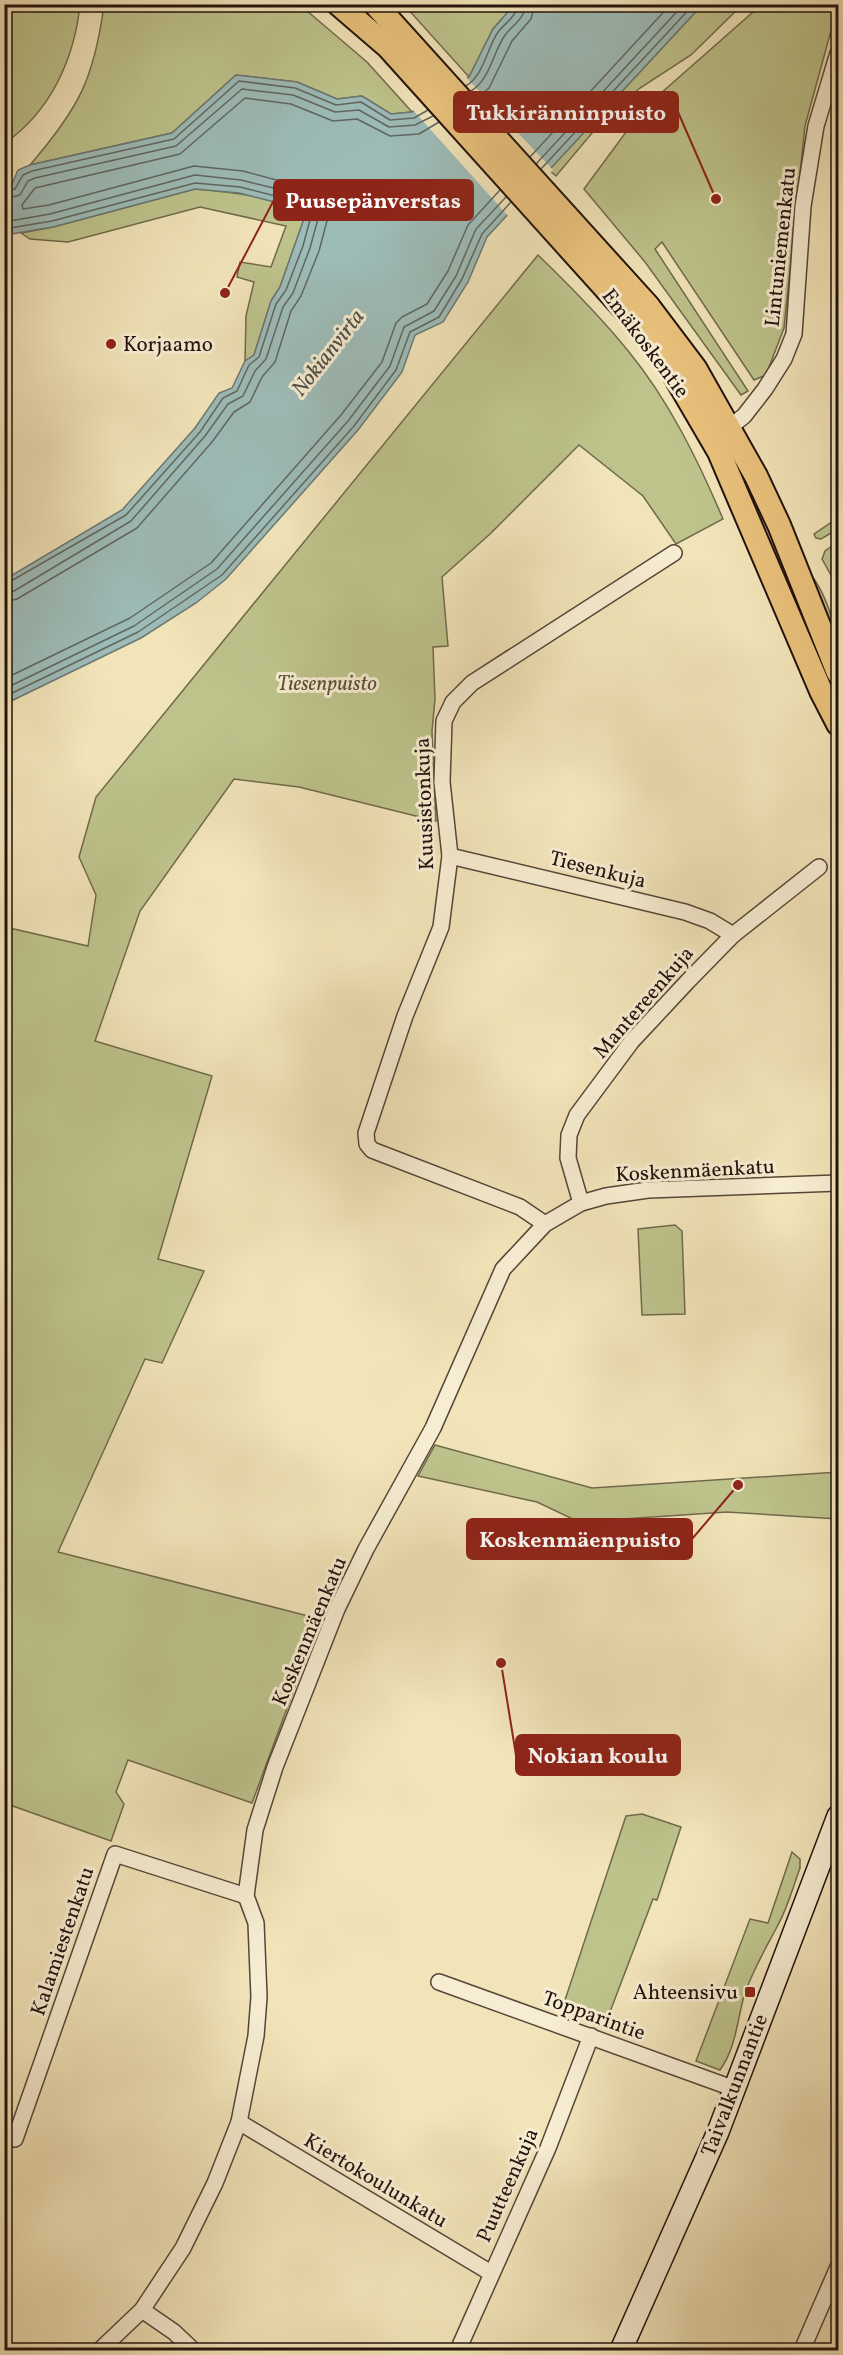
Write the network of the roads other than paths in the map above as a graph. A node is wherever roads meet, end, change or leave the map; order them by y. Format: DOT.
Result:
graph roads {
  1 [pos="338,4"];
  2 [pos="375,4"];
  3 [pos="395,40"];
  4 [pos="838,53"];
  5 [pos="564,228"];
  6 [pos="730,427"];
  7 [pos="674,553"];
  8 [pos="838,673"];
  9 [pos="838,724"];
  10 [pos="450,856"];
  11 [pos="819,867"];
  12 [pos="733,935"];
  13 [pos="838,1184"];
  14 [pos="581,1203"];
  15 [pos="545,1224"];
  16 [pos="838,1816"];
  17 [pos="834,1844"];
  18 [pos="246,1896"];
  19 [pos="439,1982"];
  20 [pos="591,2036"];
  21 [pos="735,2089"];
  22 [pos="238,2122"];
  23 [pos="15,2139"];
  24 [pos="838,2267"];
  25 [pos="491,2273"];
  26 [pos="142,2310"];
  27 [pos="100,2350"];
  28 [pos="193,2350"];
  29 [pos="458,2350"];
  30 [pos="621,2350"];
  31 [pos="802,2350"];
  1 -- 3 [label="main road"];
  2 -- 3 [label="main road"];
  3 -- 5 [label="main road, Emäkoskentie"];
  4 -- 6 [label="street, Lintuniemenkatu"];
  5 -- 6 [label="main road, Emäkoskentie"];
  5 -- 9 [label="main road, Emäkoskentie"];
  6 -- 8 [label="main road, Emäkoskentie"];
  7 -- 10 [label="street, Kuusistonkuja"];
  10 -- 12 [label="street, Tiesenkuja"];
  10 -- 15 [label="street, Kuusistonkuja"];
  11 -- 12 [label="street, Mantereenkuja"];
  12 -- 14 [label="street, Mantereenkuja"];
  13 -- 14 [label="street, Koskenmäenkatu"];
  14 -- 15 [label="street, Koskenmäenkatu"];
  15 -- 18 [label="street, Koskenmäenkatu"];
  16 -- 17 [label="main road, Taivalkunnantie"];
  17 -- 21 [label="main road, Taivalkunnantie"];
  18 -- 22 [label="street, Koskenmäenkatu"];
  18 -- 23 [label="street, Kalamiestenkatu"];
  19 -- 20 [label="street, Topparintie"];
  20 -- 21 [label="street, Topparintie"];
  20 -- 25 [label="street, Puutteenkuja"];
  21 -- 30 [label="main road, Taivalkunnantie"];
  22 -- 25 [label="street, Kiertokoulunkatu"];
  22 -- 26 [label="street, Koskenmäenkatu"];
  24 -- 31 [label="street"];
  25 -- 29 [label="street, Puutteenkuja"];
  26 -- 27 [label="street, Koskenmäenkatu"];
  26 -- 28 [label="street"];
}
